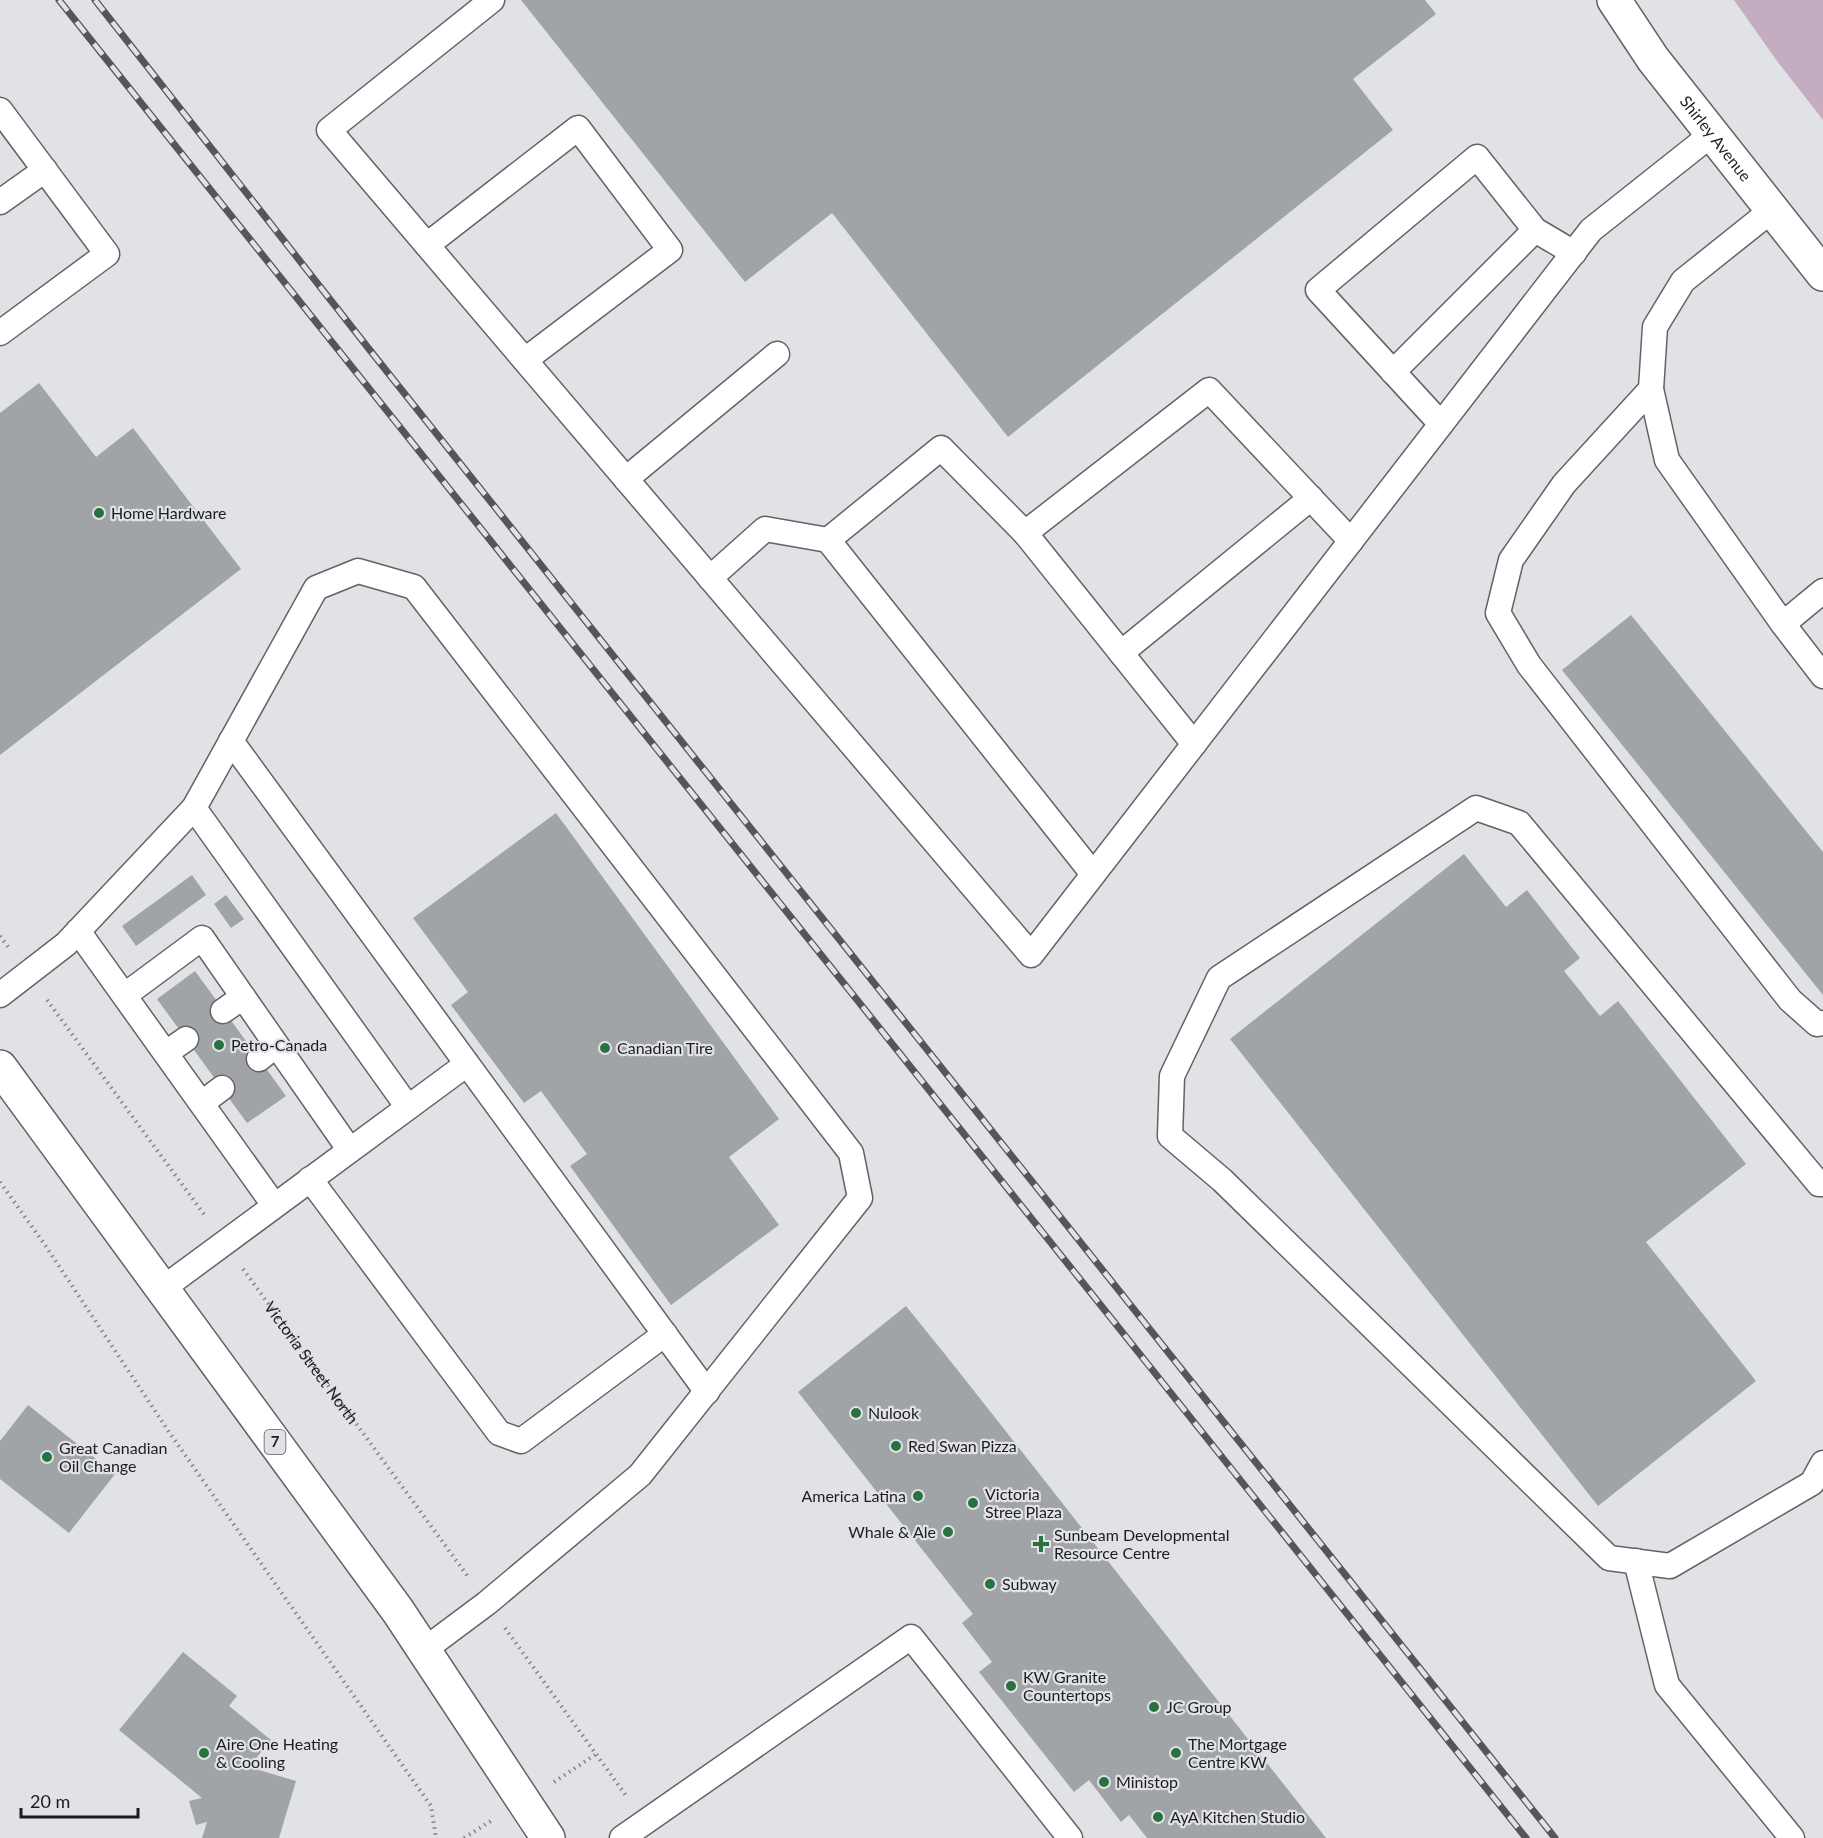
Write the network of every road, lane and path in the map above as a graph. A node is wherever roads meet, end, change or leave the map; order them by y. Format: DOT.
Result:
graph roads {
  1 [pos="492,0"];
  2 [pos="1614,0"];
  3 [pos="0,110"];
  4 [pos="1712,134"];
  5 [pos="45,170"];
  6 [pos="0,202"];
  7 [pos="1772,210"];
  8 [pos="1534,230"];
  9 [pos="427,245"];
  10 [pos="1574,253"];
  11 [pos="1823,274"];
  12 [pos="0,333"];
  13 [pos="777,354"];
  14 [pos="525,360"];
  15 [pos="1393,372"];
  16 [pos="1651,389"];
  17 [pos="1441,424"];
  18 [pos="626,479"];
  19 [pos="1311,498"];
  20 [pos="1025,532"];
  21 [pos="828,540"];
  22 [pos="1351,541"];
  23 [pos="710,578"];
  24 [pos="1823,591"];
  25 [pos="1783,624"];
  26 [pos="1121,653"];
  27 [pos="1823,676"];
  28 [pos="231,741"];
  29 [pos="1194,744"];
  30 [pos="195,808"];
  31 [pos="1093,874"];
  32 [pos="78,931"];
  33 [pos="0,936"];
  34 [pos="28,974"];
  35 [pos="0,995"];
  36 [pos="125,995"];
  37 [pos="243,996"];
  38 [pos="224,1011"];
  39 [pos="1823,1023"];
  40 [pos="186,1039"];
  41 [pos="166,1053"];
  42 [pos="467,1064"];
  43 [pos="0,1067"];
  44 [pos="222,1088"];
  45 [pos="202,1103"];
  46 [pos="407,1106"];
  47 [pos="349,1149"];
  48 [pos="310,1179"];
  49 [pos="0,1182"];
  50 [pos="1823,1184"];
  51 [pos="274,1205"];
  52 [pos="223,1242"];
  53 [pos="162,1289"];
  54 [pos="665,1334"];
  55 [pos="707,1392"];
  56 [pos="1823,1462"];
  57 [pos="1636,1561"];
  58 [pos="487,1603"];
  59 [pos="424,1650"];
  60 [pos="595,1755"];
  61 [pos="579,1766"];
  62 [pos="621,1789"];
  63 [pos="436,1838"];
  64 [pos="548,1838"];
  65 [pos="622,1838"];
  66 [pos="1070,1838"];
  67 [pos="1792,1838"];
  1 -- 9 [label="lane"];
  2 -- 4 [label="main road, Shirley Avenue"];
  3 -- 5 [label="lane"];
  4 -- 7 [label="main road, Shirley Avenue"];
  4 -- 10 [label="lane"];
  5 -- 6 [label="lane"];
  5 -- 12 [label="lane"];
  7 -- 11 [label="main road, Shirley Avenue"];
  7 -- 16 [label="lane"];
  8 -- 10 [label="lane"];
  8 -- 15 [label="lane"];
  8 -- 15 [label="lane"];
  9 -- 14 [label="lane"];
  9 -- 14 [label="lane"];
  10 -- 17 [label="lane"];
  13 -- 18 [label="lane"];
  14 -- 18 [label="lane"];
  15 -- 17 [label="lane"];
  16 -- 25 [label="lane"];
  16 -- 39 [label="lane"];
  17 -- 22 [label="lane"];
  18 -- 23 [label="lane"];
  19 -- 20 [label="lane"];
  19 -- 22 [label="lane"];
  19 -- 26 [label="lane"];
  20 -- 21 [label="lane"];
  20 -- 26 [label="lane"];
  21 -- 23 [label="lane"];
  21 -- 31 [label="lane"];
  22 -- 29 [label="lane"];
  23 -- 31 [label="lane"];
  24 -- 25 [label="lane"];
  25 -- 27 [label="lane"];
  26 -- 29 [label="lane"];
  28 -- 30 [label="lane"];
  28 -- 42 [label="lane"];
  28 -- 55 [label="lane"];
  29 -- 31 [label="lane"];
  30 -- 32 [label="lane"];
  30 -- 46 [label="lane"];
  32 -- 34 [label="lane"];
  32 -- 36 [label="lane"];
  33 -- 34 [label="path, Victoria Street North"];
  34 -- 35 [label="lane"];
  34 -- 52 [label="path, Victoria Street North"];
  36 -- 37 [label="lane"];
  36 -- 41 [label="lane"];
  37 -- 38 [label="lane"];
  37 -- 47 [label="lane"];
  40 -- 41 [label="lane"];
  41 -- 45 [label="lane"];
  42 -- 46 [label="lane"];
  42 -- 54 [label="lane"];
  43 -- 53 [label="main road, 7"];
  44 -- 45 [label="lane"];
  45 -- 51 [label="lane"];
  46 -- 47 [label="lane"];
  47 -- 48 [label="lane"];
  48 -- 51 [label="lane"];
  48 -- 54 [label="lane"];
  49 -- 63 [label="path"];
  50 -- 57 [label="lane"];
  51 -- 52 [label="lane"];
  52 -- 53 [label="lane"];
  52 -- 58 [label="path, Victoria Street North"];
  53 -- 59 [label="main road, 7"];
  54 -- 55 [label="lane"];
  55 -- 58 [label="lane"];
  56 -- 57 [label="lane"];
  57 -- 67 [label="lane"];
  58 -- 59 [label="lane"];
  58 -- 60 [label="path, Victoria Street North"];
  59 -- 64 [label="main road, 7"];
  60 -- 61 [label="path"];
  60 -- 62 [label="path, Victoria Street North"];
  65 -- 66 [label="lane"];
}
